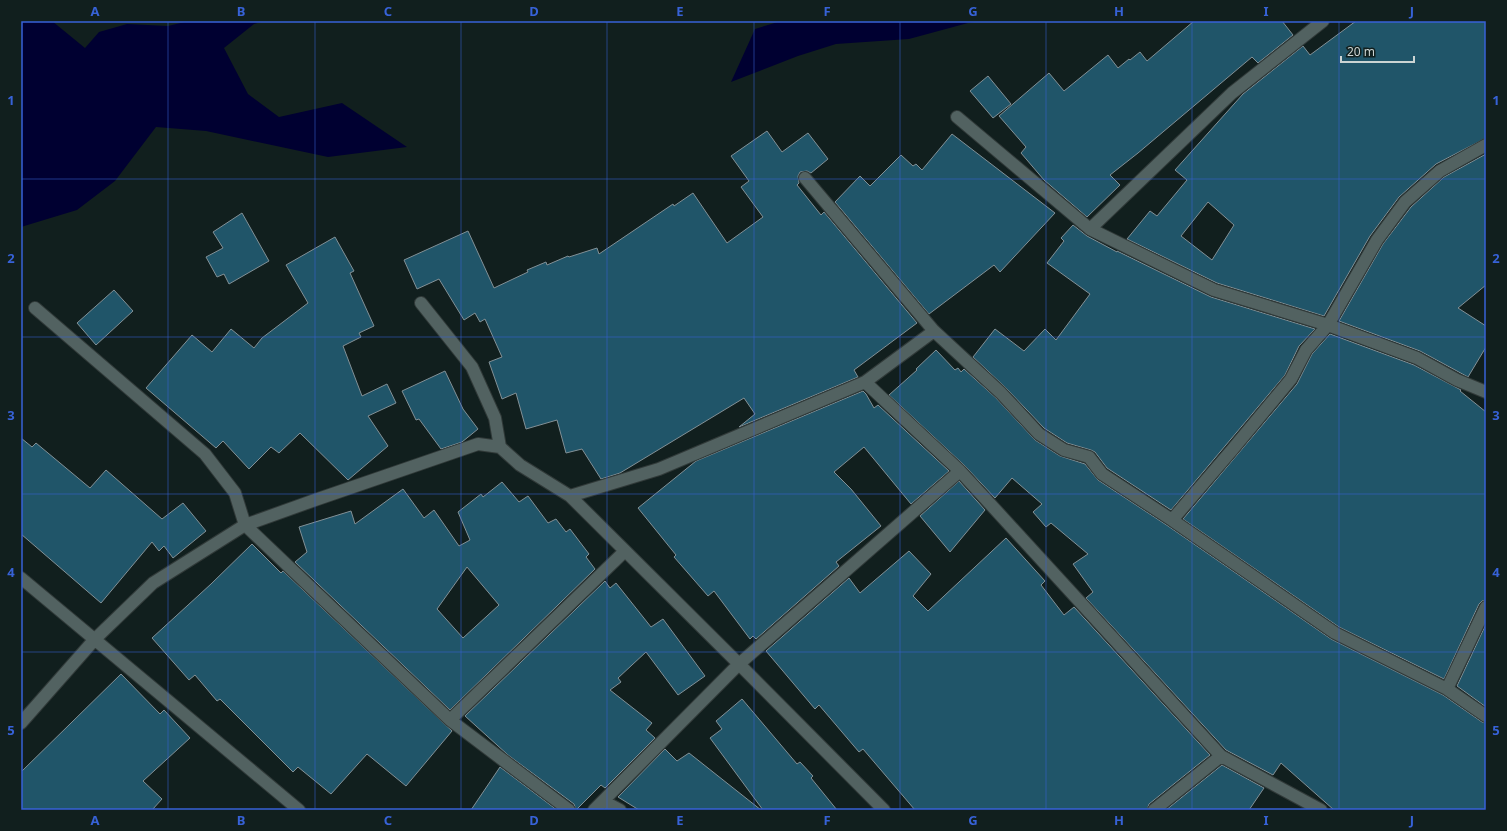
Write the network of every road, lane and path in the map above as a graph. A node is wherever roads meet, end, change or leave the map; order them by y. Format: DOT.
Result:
graph roads {
  1 [pos="1324,21"];
  2 [pos="957,117"];
  3 [pos="1486,145"];
  4 [pos="805,178"];
  5 [pos="1090,229"];
  6 [pos="420,303"];
  7 [pos="35,308"];
  8 [pos="1328,325"];
  9 [pos="934,331"];
  10 [pos="865,382"];
  11 [pos="1486,392"];
  12 [pos="500,446"];
  13 [pos="960,471"];
  14 [pos="570,496"];
  15 [pos="1172,520"];
  16 [pos="245,525"];
  17 [pos="625,551"];
  18 [pos="21,578"];
  19 [pos="1486,607"];
  20 [pos="95,639"];
  21 [pos="740,664"];
  22 [pos="1447,689"];
  23 [pos="1486,716"];
  24 [pos="450,720"];
  25 [pos="21,723"];
  26 [pos="1221,756"];
  27 [pos="603,801"];
  28 [pos="299,810"];
  29 [pos="569,810"];
  30 [pos="594,810"];
  31 [pos="620,810"];
  32 [pos="884,810"];
  33 [pos="1154,810"];
  34 [pos="1321,810"];
  1 -- 5 [label="street"];
  2 -- 5 [label="street"];
  3 -- 8 [label="street"];
  4 -- 9 [label="street"];
  5 -- 8 [label="street"];
  6 -- 12 [label="street"];
  7 -- 16 [label="street"];
  8 -- 11 [label="street"];
  8 -- 15 [label="street"];
  9 -- 10 [label="street"];
  9 -- 15 [label="street"];
  10 -- 13 [label="street"];
  10 -- 14 [label="street"];
  12 -- 14 [label="street"];
  12 -- 16 [label="street"];
  13 -- 21 [label="street"];
  13 -- 26 [label="street"];
  14 -- 17 [label="street"];
  15 -- 22 [label="street"];
  16 -- 20 [label="street"];
  16 -- 24 [label="street"];
  17 -- 21 [label="street"];
  17 -- 24 [label="street"];
  18 -- 20 [label="street"];
  19 -- 22 [label="street"];
  20 -- 25 [label="street"];
  20 -- 28 [label="street"];
  21 -- 27 [label="street"];
  21 -- 32 [label="street"];
  22 -- 23 [label="street"];
  24 -- 29 [label="street"];
  26 -- 33 [label="street"];
  26 -- 34 [label="street"];
  27 -- 30 [label="street"];
  27 -- 31 [label="street"];
}
